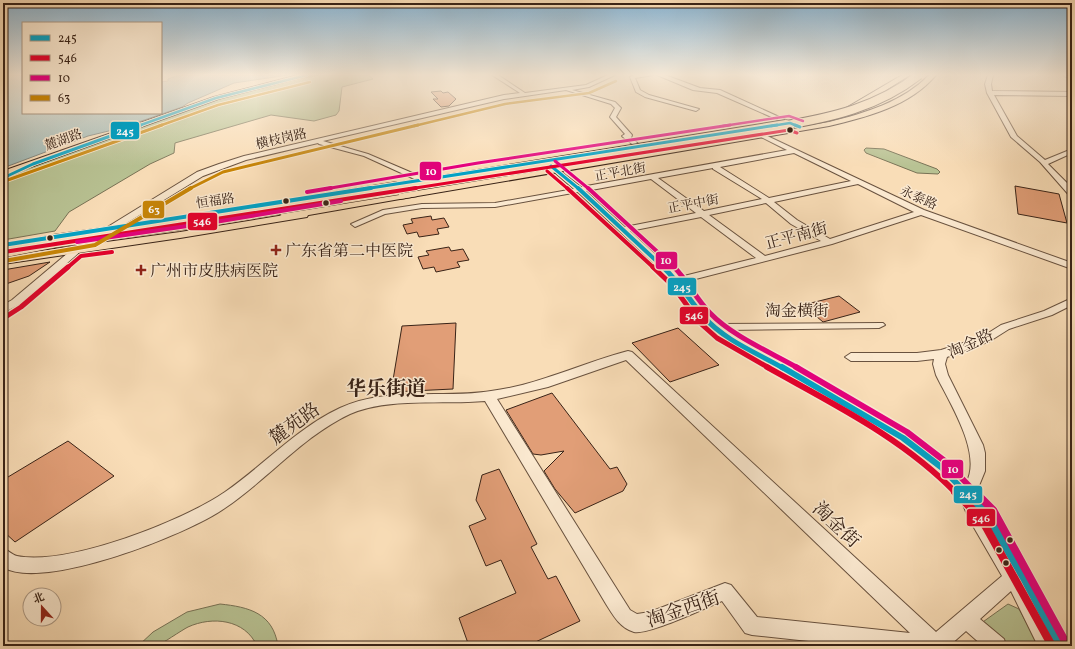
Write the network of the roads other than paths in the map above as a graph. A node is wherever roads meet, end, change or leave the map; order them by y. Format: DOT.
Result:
graph roads {
  1 [pos="196,105"];
  2 [pos="471,105"];
  3 [pos="615,105"];
  4 [pos="680,105"];
  5 [pos="750,105"];
  6 [pos="863,105"];
  7 [pos="867,105"];
  8 [pos="880,105"];
  9 [pos="882,105"];
  10 [pos="887,105"];
  11 [pos="997,105"];
  12 [pos="696,110"];
  13 [pos="797,126"];
  14 [pos="763,136"];
  15 [pos="317,142"];
  16 [pos="638,146"];
  17 [pos="795,151"];
  18 [pos="1072,151"];
  19 [pos="1044,163"];
  20 [pos="34,164"];
  21 [pos="550,166"];
  22 [pos="716,167"];
  23 [pos="3,174"];
  24 [pos="3,178"];
  25 [pos="654,178"];
  26 [pos="421,180"];
  27 [pos="440,181"];
  28 [pos="858,182"];
  29 [pos="580,190"];
  30 [pos="413,192"];
  31 [pos="1072,193"];
  32 [pos="768,200"];
  33 [pos="921,212"];
  34 [pos="703,213"];
  35 [pos="205,215"];
  36 [pos="355,224"];
  37 [pos="108,229"];
  38 [pos="623,230"];
  39 [pos="93,238"];
  40 [pos="829,242"];
  41 [pos="3,246"];
  42 [pos="78,249"];
  43 [pos="3,252"];
  44 [pos="48,253"];
  45 [pos="8,257"];
  46 [pos="764,259"];
  47 [pos="66,260"];
  48 [pos="1072,266"];
  49 [pos="678,281"];
  50 [pos="684,289"];
  51 [pos="692,301"];
  52 [pos="1072,301"];
  53 [pos="3,310"];
  54 [pos="879,325"];
  55 [pos="714,327"];
  56 [pos="942,354"];
  57 [pos="628,355"];
  58 [pos="852,357"];
  59 [pos="489,397"];
  60 [pos="966,495"];
  61 [pos="3,556"];
  62 [pos="1018,578"];
  63 [pos="967,620"];
  64 [pos="936,645"];
  65 [pos="996,646"];
  66 [pos="1048,646"];
  67 [pos="1060,646"];
  1 -- 20 [label="main road, 麓湖路"];
  2 -- 15 [label="street, 横枝岗路"];
  3 -- 16 [label="street"];
  4 -- 12 [label="street"];
  5 -- 13 [label="street"];
  6 -- 13 [label="main road, 恒福路"];
  7 -- 43 [label="highway, bridge"];
  8 -- 13 [label="main road, 恒福路"];
  9 -- 45 [label="highway"];
  10 -- 13 [label="main road"];
  11 -- 19 [label="street"];
  13 -- 14 [label="main road"];
  13 -- 16 [label="main road"];
  13 -- 21 [label="main road, 恒福路"];
  14 -- 17 [label="street, 永泰路"];
  14 -- 21 [label="main road"];
  15 -- 26 [label="street"];
  15 -- 37 [label="street, 横枝岗路"];
  16 -- 27 [label="main road"];
  17 -- 22 [label="street, 正平北街"];
  17 -- 28 [label="street, 永泰路"];
  18 -- 19 [label="street"];
  19 -- 31 [label="street"];
  20 -- 23 [label="main road, 麓湖路"];
  20 -- 24 [label="main road, 麓湖路"];
  21 -- 27 [label="main road, 恒福路"];
  21 -- 29 [label="street"];
  21 -- 30 [label="main road"];
  22 -- 25 [label="street, 正平北街"];
  22 -- 32 [label="street, 正平中街"];
  25 -- 29 [label="street, 正平北街"];
  25 -- 34 [label="street"];
  26 -- 27 [label="main road"];
  26 -- 35 [label="main road"];
  27 -- 30 [label="main road"];
  27 -- 35 [label="main road, 恒福路"];
  27 -- 39 [label="main road, 恒福路"];
  28 -- 32 [label="street, 正平中街"];
  28 -- 33 [label="street, 永泰路"];
  29 -- 36 [label="street, 正平北街"];
  29 -- 38 [label="street"];
  30 -- 42 [label="main road"];
  30 -- 45 [label="highway"];
  32 -- 34 [label="street, 正平中街"];
  32 -- 40 [label="street, 正平中街"];
  33 -- 40 [label="street, 正平南街"];
  33 -- 48 [label="street, 永泰路"];
  34 -- 38 [label="street, 正平中街"];
  34 -- 46 [label="street"];
  35 -- 37 [label="main road, 恒福路"];
  37 -- 39 [label="street, 横枝岗路"];
  37 -- 41 [label="main road, 恒福路"];
  38 -- 49 [label="street"];
  39 -- 42 [label="street, 横枝岗路"];
  39 -- 45 [label="main road, 恒福路"];
  40 -- 46 [label="street, 正平南街"];
  42 -- 44 [label="main road"];
  42 -- 47 [label="street, 横枝岗路"];
  43 -- 45 [label="main road, 恒福路"];
  44 -- 45 [label="main road"];
  44 -- 47 [label="street"];
  46 -- 49 [label="street, 正平南街"];
  47 -- 53 [label="street, 横枝岗路"];
  49 -- 50 [label="street"];
  51 -- 55 [label="street"];
  52 -- 56 [label="street, 淘金路"];
  54 -- 55 [label="street, 淘金横街"];
  55 -- 60 [label="street"];
  56 -- 58 [label="street"];
  56 -- 60 [label="street, 淘金路"];
  57 -- 59 [label="street, 麓苑路"];
  57 -- 64 [label="street, 淘金街"];
  59 -- 61 [label="street, 麓苑路"];
  59 -- 64 [label="street, 淘金西街"];
  60 -- 62 [label="street"];
  62 -- 63 [label="street"];
  62 -- 66 [label="street"];
  62 -- 67 [label="street"];
  63 -- 64 [label="street"];
  63 -- 65 [label="street"];
}
